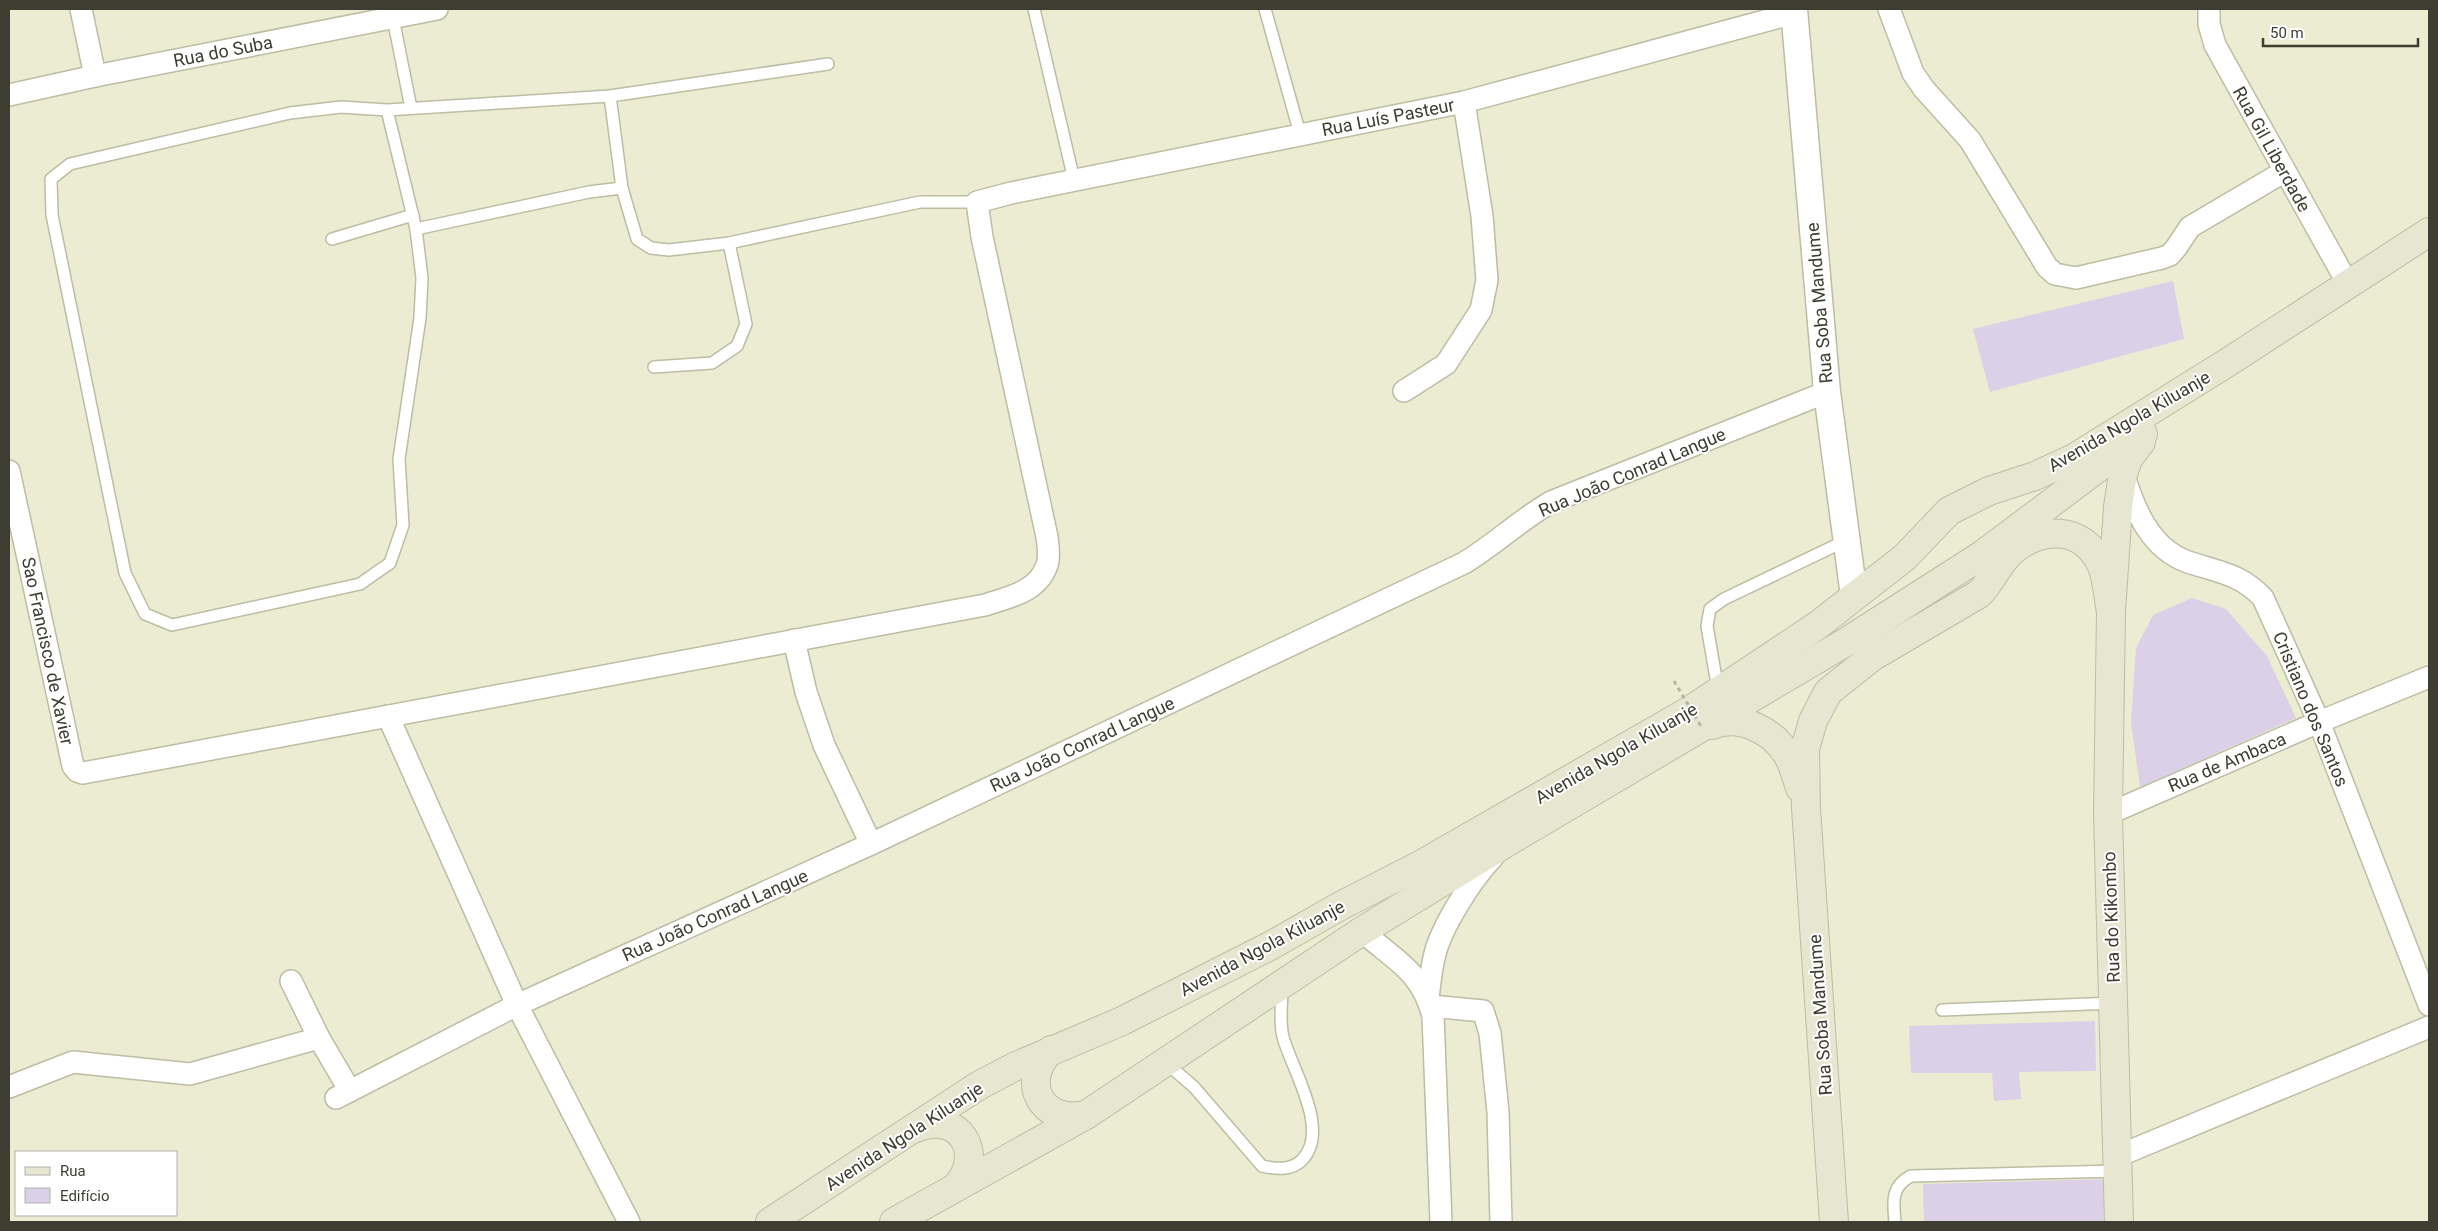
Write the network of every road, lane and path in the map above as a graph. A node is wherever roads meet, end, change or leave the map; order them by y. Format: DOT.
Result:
graph roads {
  1 [pos="80,9"];
  2 [pos="437,9"];
  3 [pos="1034,9"];
  4 [pos="1265,9"];
  5 [pos="1889,9"];
  6 [pos="2209,9"];
  7 [pos="1794,11"];
  8 [pos="392,14"];
  9 [pos="828,64"];
  10 [pos="95,76"];
  11 [pos="9,95"];
  12 [pos="610,96"];
  13 [pos="1464,102"];
  14 [pos="411,108"];
  15 [pos="388,110"];
  16 [pos="1300,134"];
  17 [pos="2285,171"];
  18 [pos="1074,180"];
  19 [pos="622,188"];
  20 [pos="977,202"];
  21 [pos="413,215"];
  22 [pos="416,230"];
  23 [pos="2429,232"];
  24 [pos="332,239"];
  25 [pos="729,243"];
  26 [pos="2429,247"];
  27 [pos="2348,284"];
  28 [pos="654,367"];
  29 [pos="1404,391"];
  30 [pos="1827,392"];
  31 [pos="2154,426"];
  32 [pos="9,471"];
  33 [pos="2123,474"];
  34 [pos="1847,540"];
  35 [pos="1854,596"];
  36 [pos="2112,612"];
  37 [pos="794,640"];
  38 [pos="2429,677"];
  39 [pos="1674,681"];
  40 [pos="1718,693"];
  41 [pos="388,716"];
  42 [pos="2319,722"];
  43 [pos="1707,726"];
  44 [pos="1806,808"];
  45 [pos="2108,814"];
  46 [pos="1509,841"];
  47 [pos="871,844"];
  48 [pos="1362,931"];
  49 [pos="291,981"];
  50 [pos="1282,984"];
  51 [pos="1429,1001"];
  52 [pos="2114,1003"];
  53 [pos="517,1005"];
  54 [pos="2429,1005"];
  55 [pos="1942,1010"];
  56 [pos="2429,1027"];
  57 [pos="319,1038"];
  58 [pos="1052,1050"];
  59 [pos="1165,1062"];
  60 [pos="9,1087"];
  61 [pos="1086,1115"];
  62 [pos="916,1128"];
  63 [pos="2118,1163"];
  64 [pos="957,1186"];
  65 [pos="905,1220"];
  66 [pos="629,1222"];
  67 [pos="770,1222"];
  68 [pos="1441,1222"];
  69 [pos="1501,1222"];
  70 [pos="1834,1222"];
  71 [pos="1895,1222"];
  72 [pos="2119,1222"];
  1 -- 10 [label="street"];
  2 -- 8 [label="street, Rua do Suba"];
  3 -- 18 [label="lane"];
  4 -- 16 [label="lane"];
  5 -- 17 [label="street"];
  6 -- 17 [label="street, Rua Gil Liberdade"];
  7 -- 13 [label="street, Rua Luís Pasteur"];
  7 -- 30 [label="street, Rua Soba Mandume"];
  8 -- 10 [label="street, Rua do Suba"];
  8 -- 14 [label="lane"];
  9 -- 12 [label="lane"];
  10 -- 11 [label="street, Rua do Suba"];
  12 -- 14 [label="lane"];
  12 -- 19 [label="lane"];
  13 -- 16 [label="street, Rua Luís Pasteur"];
  13 -- 29 [label="street"];
  14 -- 15 [label="lane"];
  15 -- 21 [label="lane"];
  15 -- 22 [label="lane"];
  16 -- 18 [label="street, Rua Luís Pasteur"];
  17 -- 27 [label="street, Rua Gil Liberdade"];
  18 -- 20 [label="street, Rua Luís Pasteur"];
  19 -- 22 [label="lane"];
  19 -- 25 [label="lane"];
  20 -- 25 [label="lane"];
  20 -- 37 [label="street"];
  21 -- 22 [label="lane"];
  21 -- 24 [label="lane"];
  23 -- 27 [label="main road, Avenida Ngola Kiluanje"];
  25 -- 28 [label="lane"];
  26 -- 31 [label="main road, Avenida Ngola Kiluanje"];
  27 -- 35 [label="main road, Avenida Ngola Kiluanje"];
  30 -- 34 [label="street, Rua Soba Mandume"];
  30 -- 47 [label="street, Rua João Conrad Langue"];
  31 -- 33 [label="main road"];
  31 -- 43 [label="main road, Avenida Ngola Kiluanje"];
  32 -- 41 [label="street, Sao Francisco de Xavier"];
  33 -- 36 [label="main road"];
  33 -- 42 [label="street, Cristiano dos Santos"];
  34 -- 35 [label="street, Rua Soba Mandume"];
  34 -- 40 [label="lane"];
  35 -- 40 [label="main road, Avenida Ngola Kiluanje"];
  36 -- 44 [label="main road"];
  36 -- 45 [label="main road, Rua do Kikombo"];
  37 -- 41 [label="street"];
  37 -- 47 [label="street"];
  38 -- 42 [label="street, Rua de Ambaca"];
  39 -- 43 [label="path, bridge"];
  40 -- 58 [label="main road, Avenida Ngola Kiluanje"];
  41 -- 53 [label="street"];
  42 -- 45 [label="street, Rua de Ambaca"];
  42 -- 54 [label="street, Cristiano dos Santos"];
  43 -- 44 [label="main road"];
  43 -- 46 [label="main road, Avenida Ngola Kiluanje"];
  44 -- 70 [label="main road, Rua Soba Mandume"];
  45 -- 52 [label="main road, Rua do Kikombo"];
  46 -- 48 [label="main road, Avenida Ngola Kiluanje"];
  46 -- 51 [label="street"];
  47 -- 53 [label="street, Rua João Conrad Langue"];
  48 -- 50 [label="main road, Avenida Ngola Kiluanje"];
  48 -- 51 [label="street"];
  49 -- 57 [label="street"];
  50 -- 59 [label="main road, Avenida Ngola Kiluanje"];
  50 -- 59 [label="lane"];
  51 -- 68 [label="street"];
  51 -- 69 [label="street"];
  52 -- 55 [label="lane"];
  52 -- 63 [label="main road, Rua do Kikombo"];
  53 -- 57 [label="street, Rua João Conrad Langue"];
  53 -- 66 [label="street"];
  56 -- 63 [label="street"];
  57 -- 60 [label="street"];
  58 -- 61 [label="main road"];
  58 -- 62 [label="main road, Avenida Ngola Kiluanje"];
  59 -- 61 [label="main road, Avenida Ngola Kiluanje"];
  61 -- 64 [label="main road, Avenida Ngola Kiluanje"];
  62 -- 64 [label="main road"];
  62 -- 67 [label="main road, Avenida Ngola Kiluanje"];
  63 -- 71 [label="lane"];
  63 -- 72 [label="main road, Rua do Kikombo"];
  64 -- 65 [label="main road, Avenida Ngola Kiluanje"];
}
